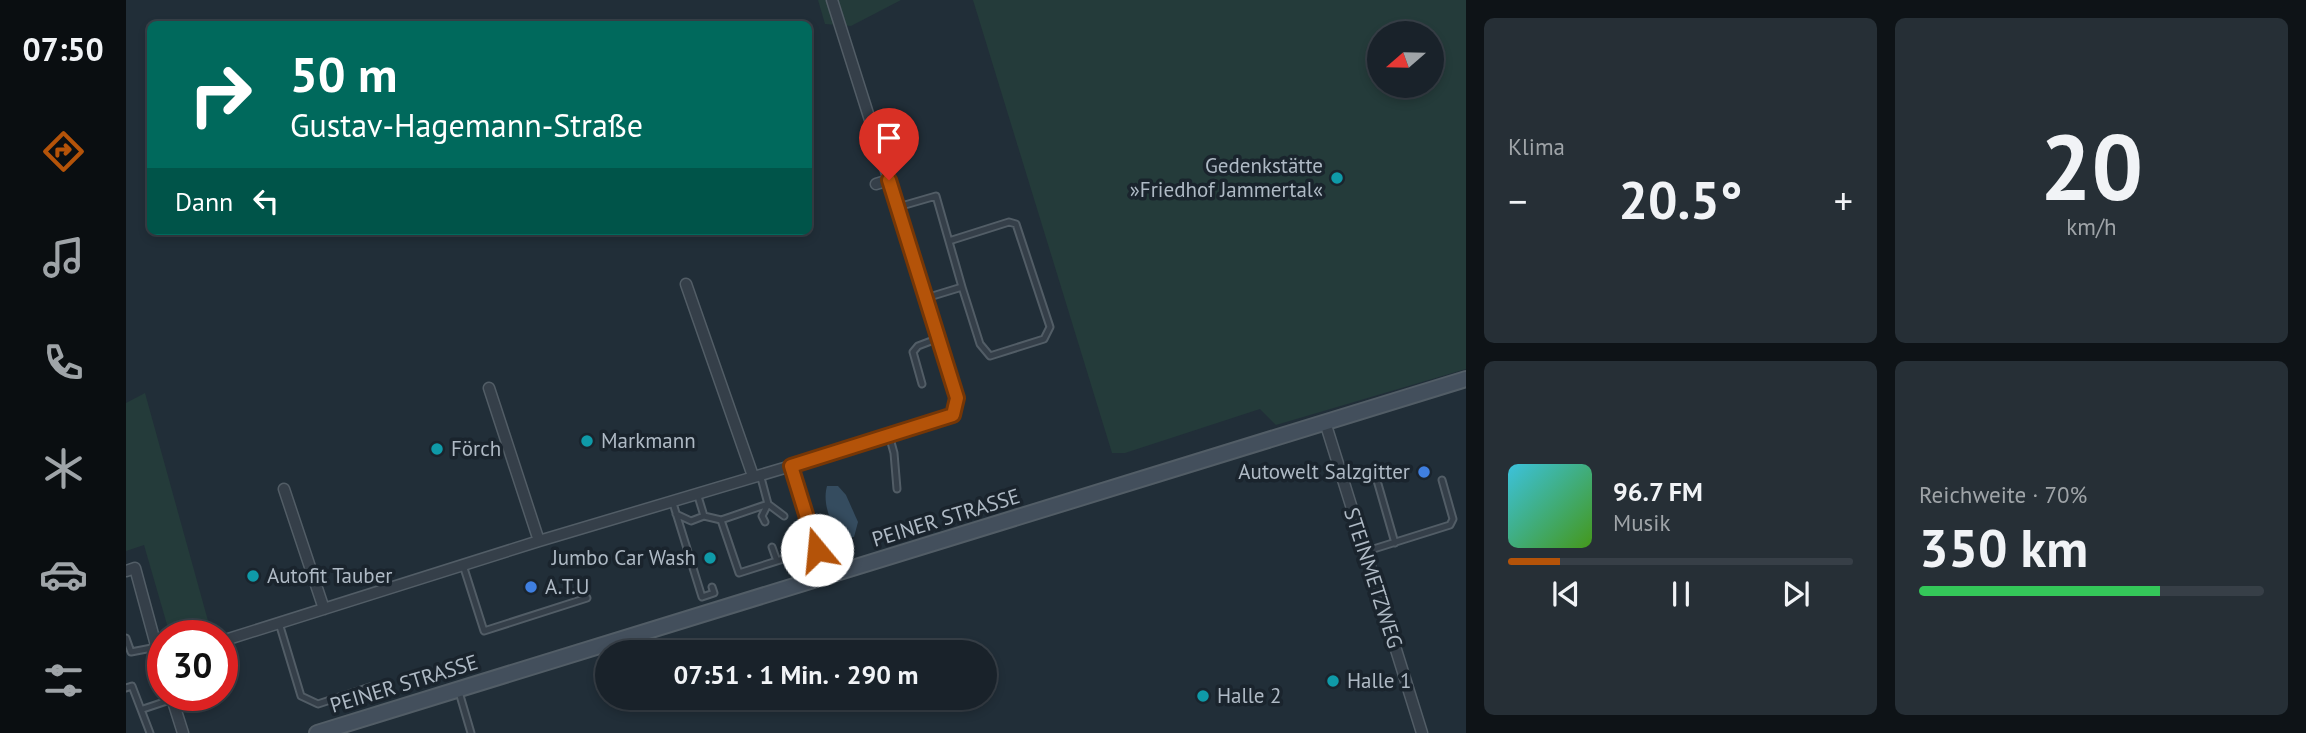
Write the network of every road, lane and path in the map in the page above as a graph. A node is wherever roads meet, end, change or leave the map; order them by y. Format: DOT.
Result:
graph roads {
  1 [pos="832,0"];
  2 [pos="889,180"];
  3 [pos="876,184"];
  4 [pos="898,207"];
  5 [pos="949,241"];
  6 [pos="686,285"];
  7 [pos="962,287"];
  8 [pos="926,298"];
  9 [pos="939,338"];
  10 [pos="1466,379"];
  11 [pos="922,384"];
  12 [pos="489,388"];
  13 [pos="1325,422"];
  14 [pos="889,435"];
  15 [pos="791,466"];
  16 [pos="756,475"];
  17 [pos="1376,477"];
  18 [pos="1442,480"];
  19 [pos="284,489"];
  20 [pos="897,489"];
  21 [pos="697,493"];
  22 [pos="672,500"];
  23 [pos="768,504"];
  24 [pos="676,514"];
  25 [pos="704,516"];
  26 [pos="784,516"];
  27 [pos="721,520"];
  28 [pos="691,521"];
  29 [pos="765,522"];
  30 [pos="694,531"];
  31 [pos="791,540"];
  32 [pos="539,541"];
  33 [pos="1395,543"];
  34 [pos="772,547"];
  35 [pos="1364,552"];
  36 [pos="777,561"];
  37 [pos="463,565"];
  38 [pos="126,571"];
  39 [pos="825,577"];
  40 [pos="712,587"];
  41 [pos="587,598"];
  42 [pos="324,609"];
  43 [pos="149,620"];
  44 [pos="279,623"];
  45 [pos="238,635"];
  46 [pos="126,638"];
  47 [pos="147,649"];
  48 [pos="370,687"];
  49 [pos="126,688"];
  50 [pos="458,690"];
  51 [pos="147,707"];
  52 [pos="143,709"];
  53 [pos="176,711"];
  54 [pos="150,733"];
  55 [pos="183,733"];
  56 [pos="317,733"];
  57 [pos="471,733"];
  58 [pos="1422,733"];
  1 -- 2 [label="street"];
  2 -- 3 [label="street"];
  2 -- 4 [label="street"];
  4 -- 5 [label="lane"];
  4 -- 8 [label="street"];
  5 -- 7 [label="lane"];
  5 -- 7 [label="lane"];
  6 -- 16 [label="street"];
  7 -- 8 [label="lane"];
  8 -- 9 [label="street"];
  9 -- 11 [label="lane"];
  9 -- 14 [label="street"];
  10 -- 13 [label="main road, PEINER STRASSE"];
  12 -- 32 [label="street"];
  13 -- 35 [label="street, STEINMETZWEG"];
  13 -- 39 [label="main road, PEINER STRASSE"];
  14 -- 15 [label="street"];
  14 -- 20 [label="lane"];
  15 -- 16 [label="street"];
  15 -- 39 [label="street"];
  16 -- 21 [label="street"];
  16 -- 23 [label="lane"];
  17 -- 33 [label="lane"];
  18 -- 33 [label="lane"];
  19 -- 42 [label="street"];
  21 -- 22 [label="street"];
  21 -- 25 [label="lane"];
  22 -- 24 [label="lane"];
  22 -- 32 [label="street"];
  23 -- 26 [label="lane"];
  23 -- 27 [label="lane"];
  23 -- 29 [label="lane"];
  24 -- 28 [label="lane"];
  24 -- 40 [label="lane"];
  25 -- 27 [label="lane"];
  25 -- 28 [label="lane"];
  27 -- 36 [label="lane"];
  28 -- 30 [label="lane"];
  31 -- 36 [label="lane"];
  32 -- 37 [label="street"];
  33 -- 35 [label="lane"];
  34 -- 36 [label="lane"];
  35 -- 58 [label="street, STEINMETZWEG"];
  37 -- 41 [label="lane"];
  37 -- 42 [label="street"];
  38 -- 43 [label="street"];
  39 -- 50 [label="main road, PEINER STRASSE"];
  42 -- 44 [label="street"];
  44 -- 45 [label="street"];
  44 -- 48 [label="lane"];
  46 -- 47 [label="lane"];
  49 -- 52 [label="lane"];
  50 -- 56 [label="main road, PEINER STRASSE"];
  50 -- 57 [label="lane"];
  51 -- 52 [label="lane"];
  52 -- 54 [label="lane"];
  53 -- 55 [label="street"];
}
